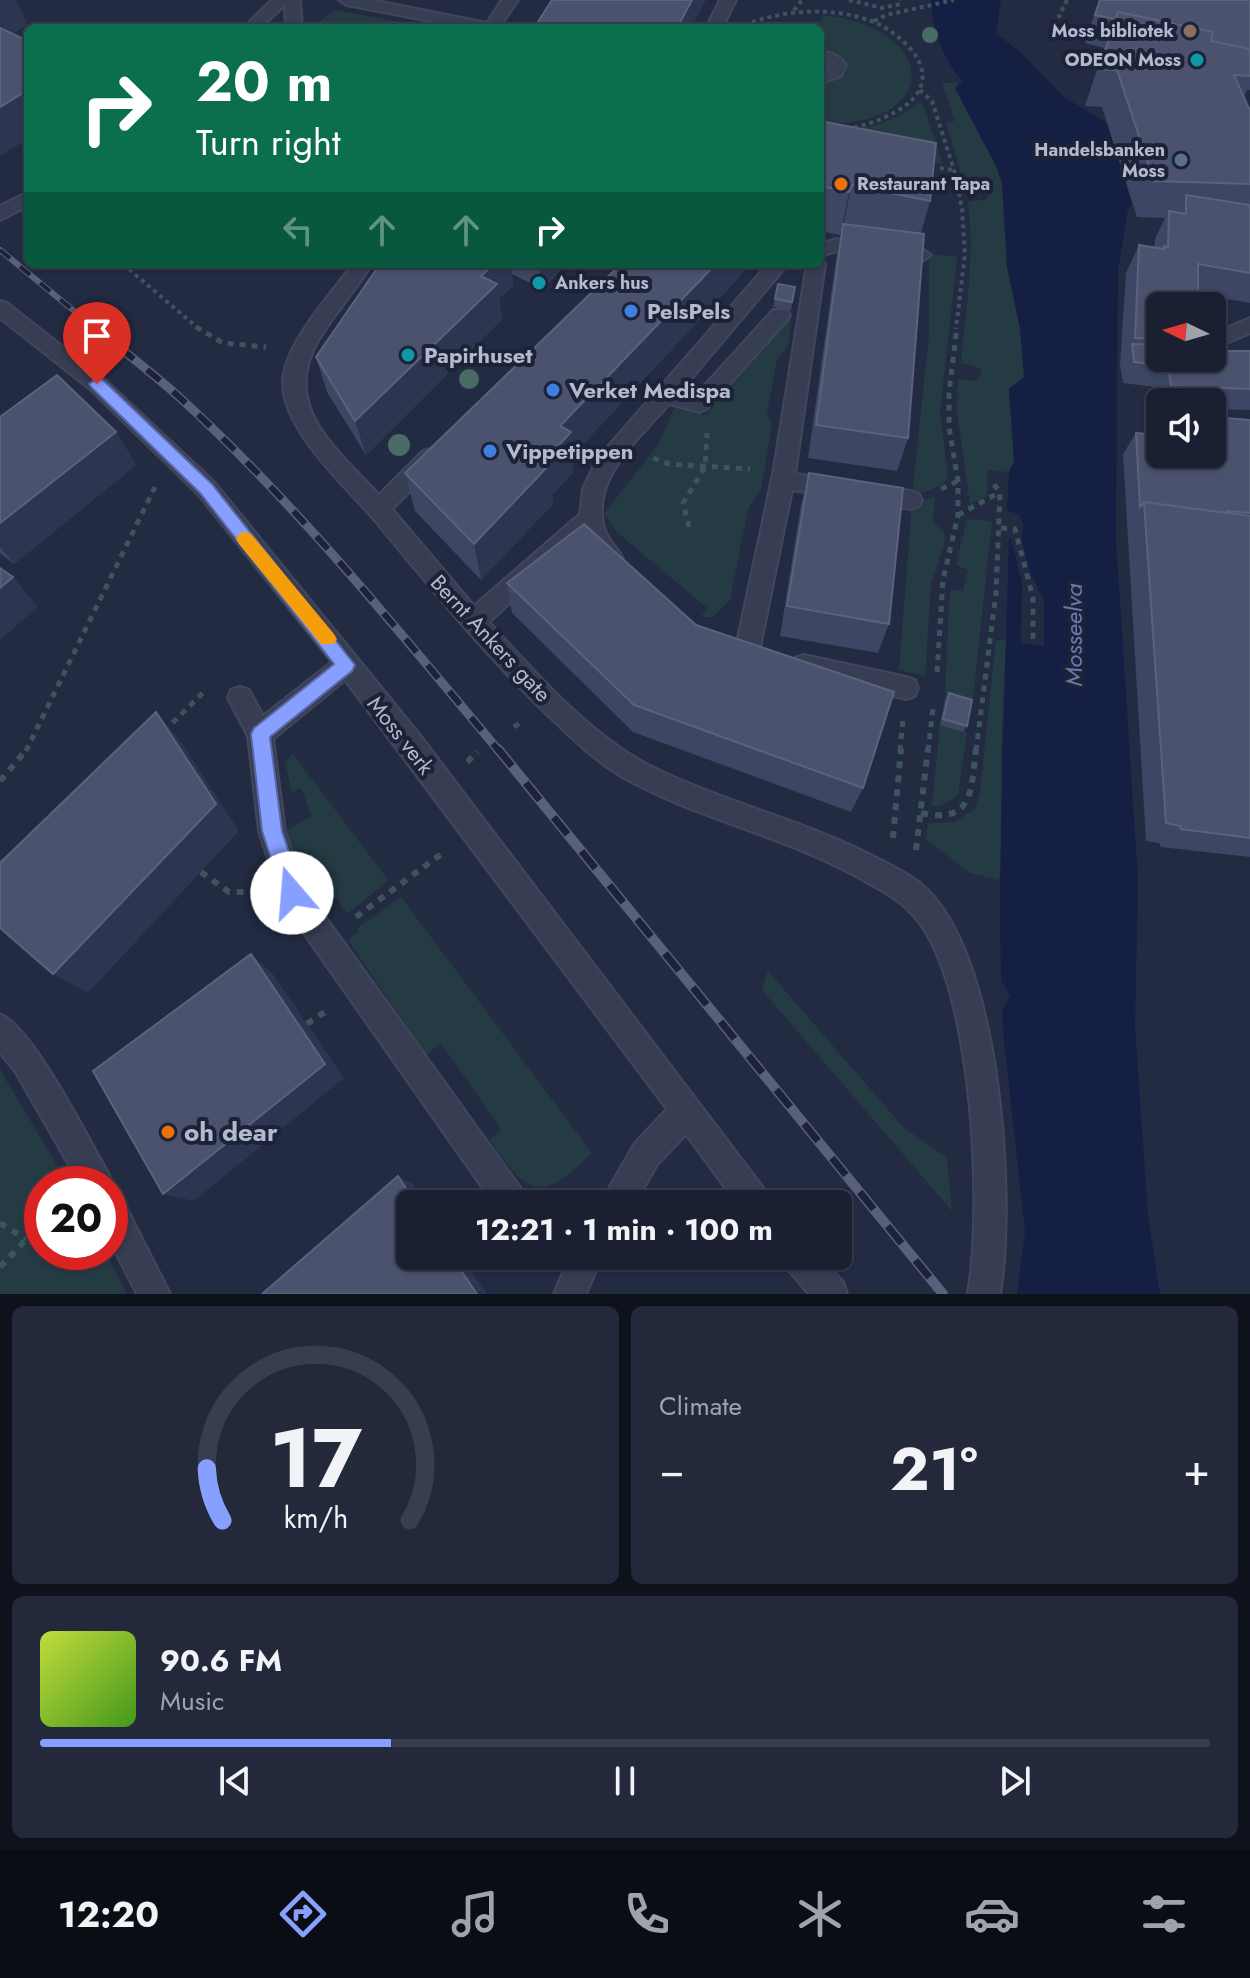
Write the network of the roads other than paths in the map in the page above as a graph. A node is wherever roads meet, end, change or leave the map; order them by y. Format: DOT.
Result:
graph roads {
  1 [pos="281,0"];
  2 [pos="292,0"];
  3 [pos="347,0"];
  4 [pos="510,0"];
  5 [pos="728,0"];
  6 [pos="255,24"];
  7 [pos="294,24"];
  8 [pos="470,24"];
  9 [pos="494,24"];
  10 [pos="716,24"];
  11 [pos="824,57"];
  12 [pos="824,77"];
  13 [pos="24,200"];
  14 [pos="0,214"];
  15 [pos="824,249"];
  16 [pos="922,255"];
  17 [pos="360,268"];
  18 [pos="776,268"];
  19 [pos="815,268"];
  20 [pos="0,308"];
  21 [pos="780,315"];
  22 [pos="1250,325"];
  23 [pos="1226,336"];
  24 [pos="666,396"];
  25 [pos="450,439"];
  26 [pos="783,477"];
  27 [pos="911,500"];
  28 [pos="378,509"];
  29 [pos="590,518"];
  30 [pos="628,572"];
  31 [pos="472,622"];
  32 [pos="723,646"];
  33 [pos="762,655"];
  34 [pos="346,665"];
  35 [pos="906,688"];
  36 [pos="240,698"];
  37 [pos="260,734"];
  38 [pos="0,1029"];
  39 [pos="686,1112"];
  40 [pos="86,1166"];
  41 [pos="503,1190"];
  42 [pos="624,1190"];
  43 [pos="745,1190"];
  44 [pos="128,1243"];
  45 [pos="580,1270"];
  46 [pos="810,1270"];
  47 [pos="154,1294"];
  48 [pos="570,1294"];
  49 [pos="831,1294"];
  50 [pos="984,1294"];
  1 -- 6 [label="street"];
  2 -- 7 [label="street"];
  3 -- 8 [label="street"];
  4 -- 9 [label="street"];
  5 -- 10 [label="street"];
  11 -- 12 [label="street"];
  13 -- 14 [label="street"];
  15 -- 16 [label="street"];
  17 -- 28 [label="street, Bernt Ankers gate"];
  18 -- 24 [label="street"];
  19 -- 26 [label="street"];
  20 -- 34 [label="street, Moss verk"];
  21 -- 24 [label="street"];
  22 -- 23 [label="street"];
  24 -- 29 [label="street"];
  25 -- 28 [label="street"];
  26 -- 27 [label="street"];
  26 -- 33 [label="street"];
  28 -- 31 [label="street, Bernt Ankers gate"];
  29 -- 30 [label="street"];
  29 -- 31 [label="street"];
  31 -- 50 [label="street, Bernt Ankers gate"];
  32 -- 33 [label="street"];
  33 -- 35 [label="street"];
  34 -- 37 [label="street"];
  34 -- 39 [label="street, Moss verk"];
  36 -- 37 [label="street"];
  37 -- 41 [label="street"];
  38 -- 40 [label="street"];
  39 -- 42 [label="street"];
  39 -- 43 [label="street, Moss verk"];
  44 -- 47 [label="street"];
  45 -- 48 [label="street"];
  46 -- 49 [label="street"];
}
